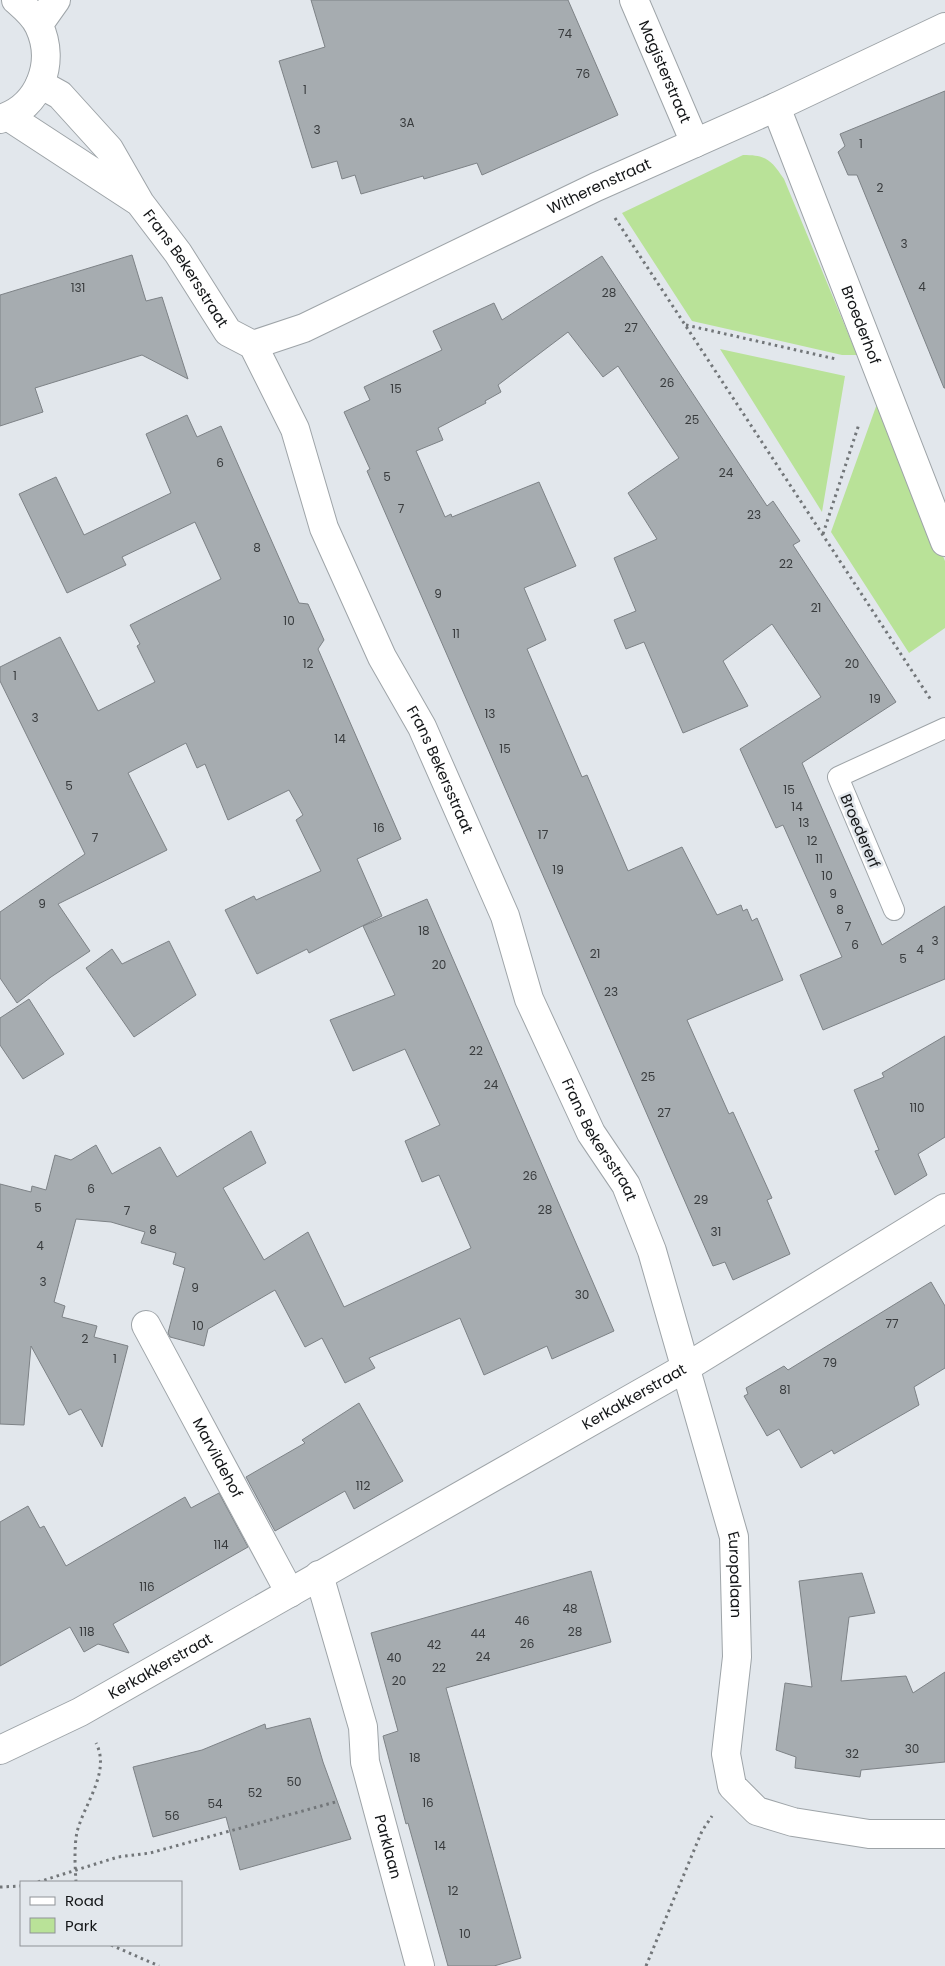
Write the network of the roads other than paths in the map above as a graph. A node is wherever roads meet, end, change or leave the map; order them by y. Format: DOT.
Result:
graph roads {
  1 [pos="16,0"];
  2 [pos="56,0"];
  3 [pos="634,0"];
  4 [pos="38,24"];
  5 [pos="945,27"];
  6 [pos="40,84"];
  7 [pos="776,107"];
  8 [pos="4,118"];
  9 [pos="695,143"];
  10 [pos="140,203"];
  11 [pos="253,345"];
  12 [pos="945,542"];
  13 [pos="945,728"];
  14 [pos="894,910"];
  15 [pos="945,1208"];
  16 [pos="146,1324"];
  17 [pos="685,1368"];
  18 [pos="319,1575"];
  19 [pos="290,1593"];
  20 [pos="0,1750"];
  21 [pos="945,1834"];
  22 [pos="420,1966"];
  1 -- 4 [label="street"];
  2 -- 4 [label="street"];
  3 -- 9 [label="street, Magisterstraat"];
  4 -- 6 [label="street"];
  5 -- 7 [label="street, Witherenstraat"];
  6 -- 8 [label="street"];
  6 -- 10 [label="street, Frans Bekersstraat"];
  7 -- 9 [label="street, Witherenstraat"];
  7 -- 12 [label="street, Broederhof"];
  8 -- 10 [label="street, Frans Bekersstraat"];
  9 -- 11 [label="street, Witherenstraat"];
  10 -- 11 [label="street, Frans Bekersstraat"];
  11 -- 17 [label="street, Frans Bekersstraat"];
  13 -- 14 [label="lane, Broedererf"];
  15 -- 17 [label="street, Kerkakkerstraat"];
  16 -- 19 [label="street, Marvildehof"];
  17 -- 18 [label="street, Kerkakkerstraat"];
  17 -- 21 [label="street, Europalaan"];
  18 -- 19 [label="street, Kerkakkerstraat"];
  18 -- 22 [label="street, Parklaan"];
  19 -- 20 [label="street, Kerkakkerstraat"];
}
